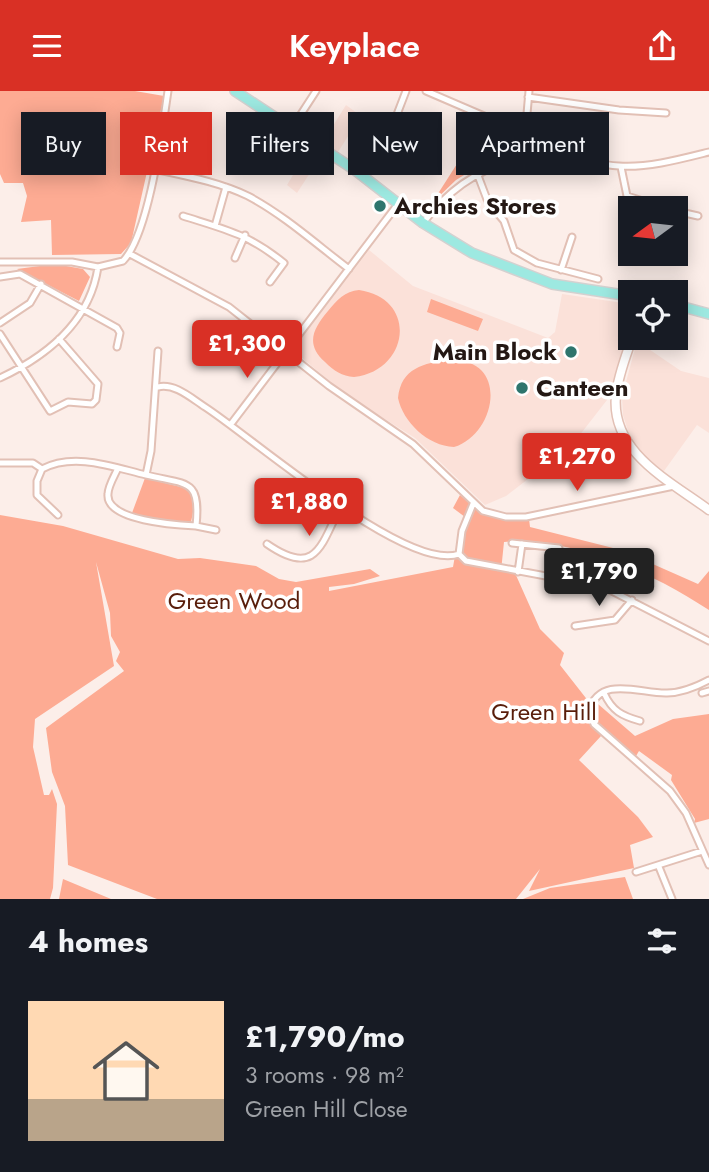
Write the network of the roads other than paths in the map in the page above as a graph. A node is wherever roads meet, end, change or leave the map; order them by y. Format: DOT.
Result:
graph roads {
  1 [pos="168,91"];
  2 [pos="235,91"];
  3 [pos="316,91"];
  4 [pos="406,91"];
  5 [pos="428,91"];
  6 [pos="528,94"];
  7 [pos="165,112"];
  8 [pos="267,112"];
  9 [pos="302,112"];
  10 [pos="398,112"];
  11 [pos="476,112"];
  12 [pos="526,112"];
  13 [pos="666,113"];
  14 [pos="709,152"];
  15 [pos="334,158"];
  16 [pos="609,165"];
  17 [pos="621,167"];
  18 [pos="152,175"];
  19 [pos="178,175"];
  20 [pos="474,175"];
  21 [pos="478,175"];
  22 [pos="226,187"];
  23 [pos="630,196"];
  24 [pos="398,204"];
  25 [pos="688,214"];
  26 [pos="183,216"];
  27 [pos="698,216"];
  28 [pos="423,223"];
  29 [pos="215,226"];
  30 [pos="245,235"];
  31 [pos="572,237"];
  32 [pos="130,254"];
  33 [pos="235,258"];
  34 [pos="0,263"];
  35 [pos="98,267"];
  36 [pos="349,269"];
  37 [pos="561,270"];
  38 [pos="0,277"];
  39 [pos="598,279"];
  40 [pos="270,282"];
  41 [pos="41,285"];
  42 [pos="618,294"];
  43 [pos="83,309"];
  44 [pos="688,309"];
  45 [pos="709,314"];
  46 [pos="0,323"];
  47 [pos="0,334"];
  48 [pos="59,339"];
  49 [pos="117,347"];
  50 [pos="629,350"];
  51 [pos="158,351"];
  52 [pos="285,352"];
  53 [pos="21,368"];
  54 [pos="0,378"];
  55 [pos="158,387"];
  56 [pos="231,424"];
  57 [pos="0,463"];
  58 [pos="118,468"];
  59 [pos="42,469"];
  60 [pos="145,475"];
  61 [pos="662,475"];
  62 [pos="676,485"];
  63 [pos="660,488"];
  64 [pos="341,505"];
  65 [pos="473,505"];
  66 [pos="709,509"];
  67 [pos="58,515"];
  68 [pos="196,526"];
  69 [pos="216,530"];
  70 [pos="512,543"];
  71 [pos="267,544"];
  72 [pos="522,544"];
  73 [pos="559,548"];
  74 [pos="459,554"];
  75 [pos="518,572"];
  76 [pos="632,600"];
  77 [pos="575,626"];
  78 [pos="709,641"];
  79 [pos="709,680"];
  80 [pos="709,691"];
  81 [pos="604,693"];
  82 [pos="702,693"];
  83 [pos="640,721"];
  84 [pos="702,851"];
  85 [pos="709,865"];
  86 [pos="659,867"];
  87 [pos="636,872"];
  88 [pos="672,899"];
  1 -- 7 [label="street"];
  2 -- 8 [label="main road"];
  3 -- 9 [label="street"];
  4 -- 10 [label="street"];
  5 -- 11 [label="street"];
  6 -- 12 [label="street"];
  6 -- 13 [label="street"];
  14 -- 17 [label="street"];
  15 -- 24 [label="main road"];
  16 -- 17 [label="street"];
  17 -- 23 [label="street"];
  18 -- 32 [label="street"];
  19 -- 22 [label="street"];
  20 -- 28 [label="street"];
  21 -- 37 [label="street"];
  22 -- 29 [label="street"];
  22 -- 36 [label="street"];
  24 -- 28 [label="main road"];
  24 -- 36 [label="street"];
  25 -- 27 [label="street"];
  26 -- 29 [label="street"];
  28 -- 42 [label="main road"];
  29 -- 30 [label="street"];
  30 -- 33 [label="street"];
  30 -- 40 [label="street"];
  31 -- 37 [label="street"];
  32 -- 35 [label="street"];
  32 -- 52 [label="street"];
  34 -- 35 [label="street"];
  35 -- 43 [label="street"];
  36 -- 52 [label="street"];
  37 -- 39 [label="street"];
  38 -- 41 [label="street"];
  41 -- 43 [label="street"];
  41 -- 46 [label="street"];
  43 -- 48 [label="street"];
  43 -- 49 [label="street"];
  44 -- 45 [label="main road"];
  47 -- 53 [label="street"];
  48 -- 53 [label="street"];
  48 -- 53 [label="street"];
  50 -- 61 [label="street"];
  51 -- 55 [label="street"];
  52 -- 56 [label="street"];
  52 -- 65 [label="street"];
  53 -- 54 [label="street"];
  55 -- 56 [label="street"];
  55 -- 60 [label="street"];
  56 -- 64 [label="street"];
  57 -- 59 [label="street"];
  58 -- 59 [label="street"];
  58 -- 60 [label="street"];
  58 -- 68 [label="street"];
  59 -- 67 [label="street"];
  60 -- 68 [label="street"];
  61 -- 62 [label="street"];
  61 -- 63 [label="street"];
  62 -- 63 [label="street"];
  62 -- 66 [label="street"];
  63 -- 65 [label="street"];
  64 -- 71 [label="street"];
  64 -- 74 [label="street"];
  65 -- 74 [label="street"];
  68 -- 69 [label="street"];
  70 -- 72 [label="street"];
  72 -- 73 [label="street"];
  72 -- 75 [label="street"];
  74 -- 75 [label="street"];
  75 -- 76 [label="street"];
  76 -- 77 [label="street"];
  76 -- 78 [label="street"];
  79 -- 81 [label="street"];
  80 -- 82 [label="street"];
  81 -- 83 [label="street"];
  81 -- 84 [label="street"];
  84 -- 85 [label="street"];
  84 -- 86 [label="street"];
  86 -- 87 [label="street"];
  86 -- 88 [label="street"];
}
